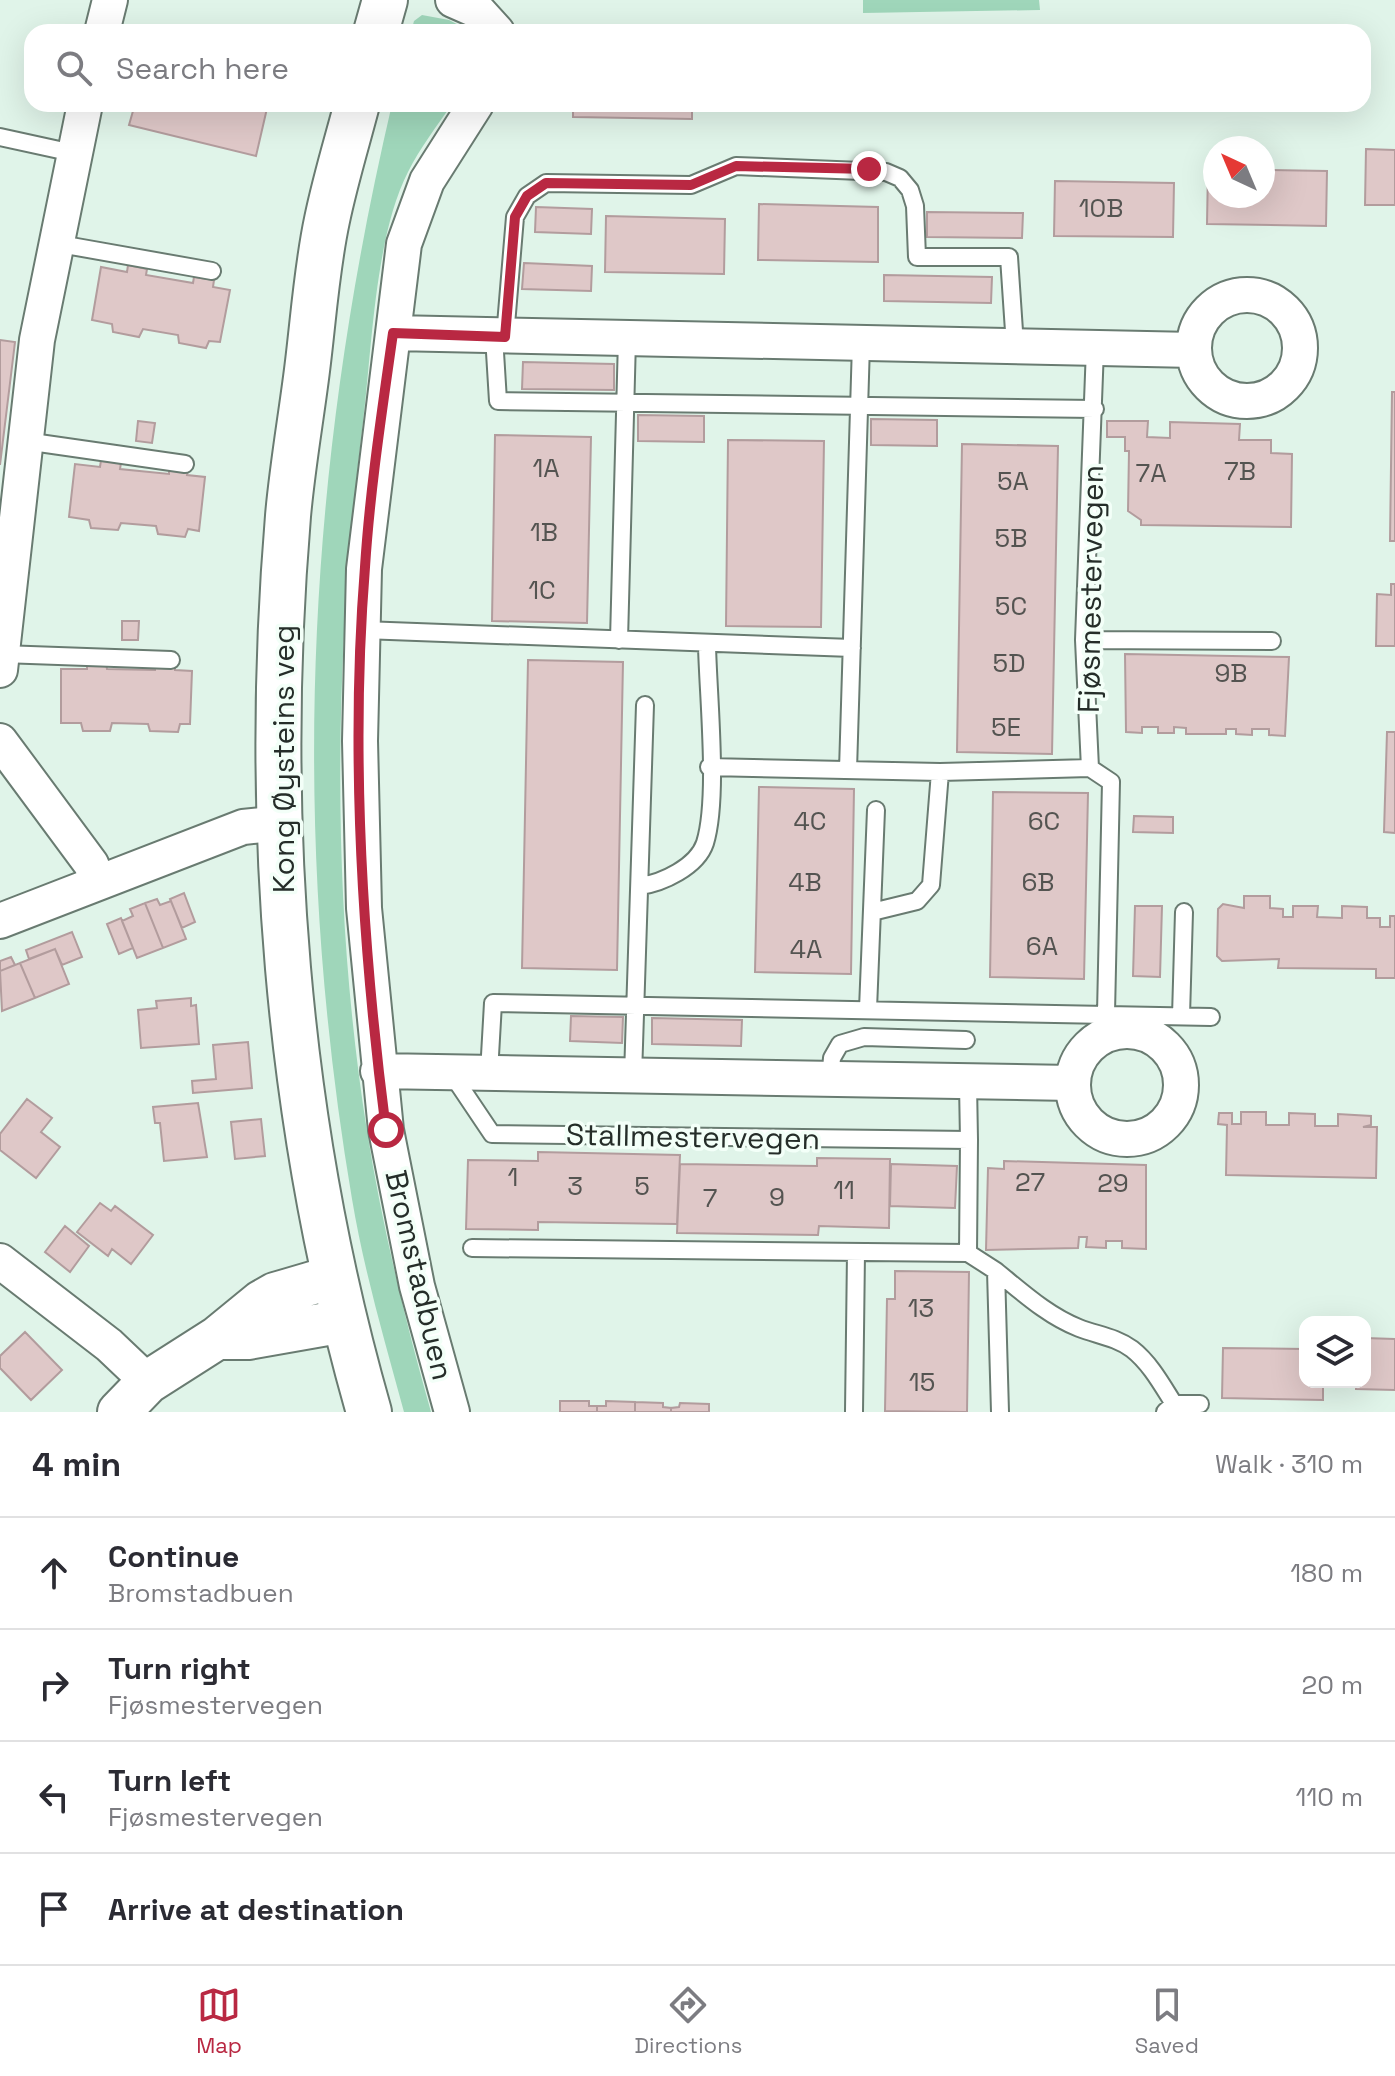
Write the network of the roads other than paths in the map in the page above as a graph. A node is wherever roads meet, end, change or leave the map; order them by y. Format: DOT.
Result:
graph roads {
  1 [pos="110,0"];
  2 [pos="385,0"];
  3 [pos="453,0"];
  4 [pos="104,24"];
  5 [pos="378,24"];
  6 [pos="490,24"];
  7 [pos="83,112"];
  8 [pos="355,112"];
  9 [pos="470,112"];
  10 [pos="0,137"];
  11 [pos="73,153"];
  12 [pos="54,243"];
  13 [pos="212,271"];
  14 [pos="393,333"];
  15 [pos="500,337"];
  16 [pos="627,339"];
  17 [pos="861,344"];
  18 [pos="1015,346"];
  19 [pos="1095,348"];
  20 [pos="1194,350"];
  21 [pos="626,404"];
  22 [pos="860,406"];
  23 [pos="1095,409"];
  24 [pos="25,441"];
  25 [pos="185,464"];
  26 [pos="363,630"];
  27 [pos="619,640"];
  28 [pos="1084,640"];
  29 [pos="1272,641"];
  30 [pos="707,645"];
  31 [pos="852,648"];
  32 [pos="171,660"];
  33 [pos="1,662"];
  34 [pos="645,705"];
  35 [pos="0,741"];
  36 [pos="709,767"];
  37 [pos="1090,768"];
  38 [pos="848,770"];
  39 [pos="940,772"];
  40 [pos="876,810"];
  41 [pos="281,823"];
  42 [pos="98,881"];
  43 [pos="640,886"];
  44 [pos="872,912"];
  45 [pos="1184,912"];
  46 [pos="0,921"];
  47 [pos="637,1005"];
  48 [pos="868,1009"];
  49 [pos="1106,1013"];
  50 [pos="1181,1016"];
  51 [pos="1211,1017"];
  52 [pos="966,1040"];
  53 [pos="378,1071"];
  54 [pos="450,1072"];
  55 [pos="489,1073"];
  56 [pos="633,1076"];
  57 [pos="830,1080"];
  58 [pos="1072,1083"];
  59 [pos="968,1084"];
  60 [pos="969,1140"];
  61 [pos="472,1248"];
  62 [pos="856,1253"];
  63 [pos="968,1253"];
  64 [pos="0,1261"];
  65 [pos="996,1271"];
  66 [pos="333,1277"];
  67 [pos="344,1321"];
  68 [pos="217,1338"];
  69 [pos="148,1382"];
  70 [pos="1200,1404"];
  71 [pos="1170,1408"];
  72 [pos="119,1412"];
  73 [pos="369,1412"];
  74 [pos="452,1412"];
  75 [pos="854,1412"];
  76 [pos="1000,1412"];
  1 -- 4 [label="street"];
  2 -- 5 [label="main road"];
  3 -- 6 [label="street"];
  7 -- 11 [label="street"];
  8 -- 41 [label="main road, Kong Øysteins veg"];
  9 -- 14 [label="street, Bromstadbuen"];
  10 -- 11 [label="lane"];
  11 -- 12 [label="street"];
  12 -- 13 [label="lane"];
  12 -- 24 [label="street"];
  14 -- 15 [label="street"];
  14 -- 26 [label="street, Bromstadbuen"];
  15 -- 16 [label="street"];
  15 -- 18 [label="lane"];
  15 -- 21 [label="lane"];
  16 -- 17 [label="street"];
  16 -- 21 [label="lane"];
  17 -- 18 [label="street"];
  17 -- 22 [label="lane"];
  18 -- 19 [label="street"];
  19 -- 20 [label="street"];
  19 -- 23 [label="lane, Fjøsmestervegen"];
  21 -- 22 [label="lane"];
  21 -- 27 [label="lane"];
  22 -- 23 [label="lane"];
  22 -- 31 [label="lane"];
  23 -- 28 [label="lane, Fjøsmestervegen"];
  24 -- 25 [label="lane"];
  24 -- 33 [label="street"];
  26 -- 27 [label="lane"];
  26 -- 53 [label="street, Bromstadbuen"];
  27 -- 30 [label="lane"];
  28 -- 29 [label="lane"];
  28 -- 37 [label="lane, Fjøsmestervegen"];
  30 -- 31 [label="lane"];
  30 -- 36 [label="lane"];
  31 -- 38 [label="lane"];
  32 -- 33 [label="lane"];
  34 -- 43 [label="lane, Stallmestervegen"];
  35 -- 42 [label="street"];
  36 -- 38 [label="lane"];
  36 -- 43 [label="lane"];
  37 -- 39 [label="lane"];
  37 -- 49 [label="lane"];
  38 -- 39 [label="lane"];
  39 -- 44 [label="lane"];
  40 -- 44 [label="lane"];
  41 -- 42 [label="street"];
  41 -- 66 [label="main road, Kong Øysteins veg"];
  42 -- 46 [label="street"];
  43 -- 47 [label="lane, Stallmestervegen"];
  44 -- 48 [label="lane"];
  45 -- 50 [label="lane"];
  47 -- 48 [label="lane"];
  47 -- 55 [label="lane"];
  47 -- 56 [label="lane, Stallmestervegen"];
  48 -- 49 [label="lane"];
  49 -- 50 [label="lane"];
  50 -- 51 [label="lane"];
  52 -- 57 [label="lane"];
  53 -- 54 [label="street, Stallmestervegen"];
  53 -- 74 [label="street, Bromstadbuen"];
  54 -- 55 [label="street, Stallmestervegen"];
  54 -- 60 [label="lane, Stallmestervegen"];
  55 -- 56 [label="street, Stallmestervegen"];
  56 -- 57 [label="street, Stallmestervegen"];
  57 -- 59 [label="street, Stallmestervegen"];
  58 -- 59 [label="street, Stallmestervegen"];
  59 -- 60 [label="lane"];
  60 -- 63 [label="lane"];
  61 -- 62 [label="lane"];
  62 -- 63 [label="lane"];
  62 -- 75 [label="lane"];
  63 -- 65 [label="lane"];
  64 -- 69 [label="street"];
  65 -- 71 [label="lane"];
  65 -- 76 [label="lane"];
  66 -- 67 [label="main road, Kong Øysteins veg"];
  66 -- 68 [label="street"];
  67 -- 68 [label="street"];
  67 -- 73 [label="main road, Kong Øysteins veg"];
  68 -- 69 [label="street"];
  69 -- 72 [label="street"];
  70 -- 71 [label="lane"];
}
